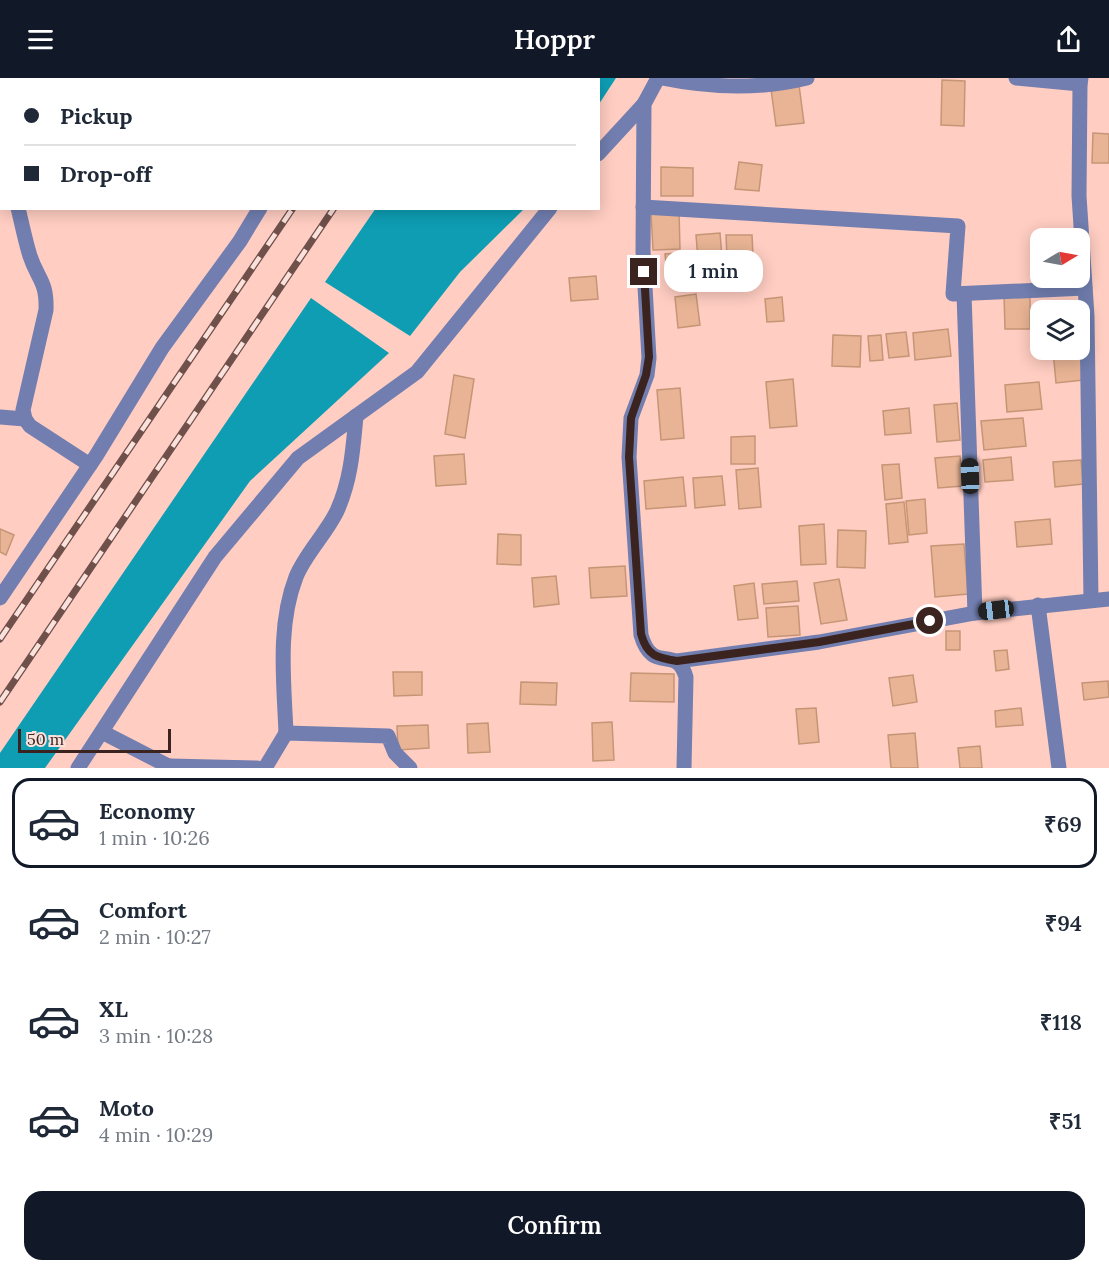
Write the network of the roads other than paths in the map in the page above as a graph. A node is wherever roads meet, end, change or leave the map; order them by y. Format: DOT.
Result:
graph roads {
  1 [pos="660,78"];
  2 [pos="807,78"];
  3 [pos="1016,78"];
  4 [pos="1081,81"];
  5 [pos="644,104"];
  6 [pos="600,152"];
  7 [pos="643,207"];
  8 [pos="18,210"];
  9 [pos="259,210"];
  10 [pos="548,210"];
  11 [pos="1081,228"];
  12 [pos="1085,288"];
  13 [pos="964,294"];
  14 [pos="356,416"];
  15 [pos="0,417"];
  16 [pos="25,419"];
  17 [pos="90,465"];
  18 [pos="0,597"];
  19 [pos="1109,599"];
  20 [pos="1090,600"];
  21 [pos="1038,605"];
  22 [pos="975,613"];
  23 [pos="677,661"];
  24 [pos="102,732"];
  25 [pos="286,733"];
  26 [pos="171,767"];
  27 [pos="78,768"];
  28 [pos="257,768"];
  29 [pos="266,768"];
  30 [pos="410,768"];
  31 [pos="684,768"];
  32 [pos="1059,768"];
  1 -- 2 [label="street"];
  1 -- 5 [label="street"];
  3 -- 4 [label="street"];
  4 -- 11 [label="street"];
  5 -- 6 [label="street"];
  5 -- 7 [label="street"];
  7 -- 13 [label="street"];
  7 -- 23 [label="street"];
  8 -- 16 [label="street"];
  9 -- 17 [label="street"];
  10 -- 14 [label="street"];
  12 -- 13 [label="street"];
  12 -- 20 [label="street"];
  13 -- 22 [label="street"];
  14 -- 24 [label="street"];
  14 -- 25 [label="street"];
  15 -- 16 [label="street"];
  16 -- 17 [label="street"];
  17 -- 18 [label="street"];
  19 -- 20 [label="street"];
  20 -- 21 [label="street"];
  21 -- 22 [label="street"];
  21 -- 32 [label="street"];
  22 -- 23 [label="street"];
  23 -- 31 [label="street"];
  24 -- 26 [label="street"];
  24 -- 27 [label="street"];
  25 -- 29 [label="street"];
  25 -- 30 [label="street"];
  26 -- 28 [label="street"];
}
